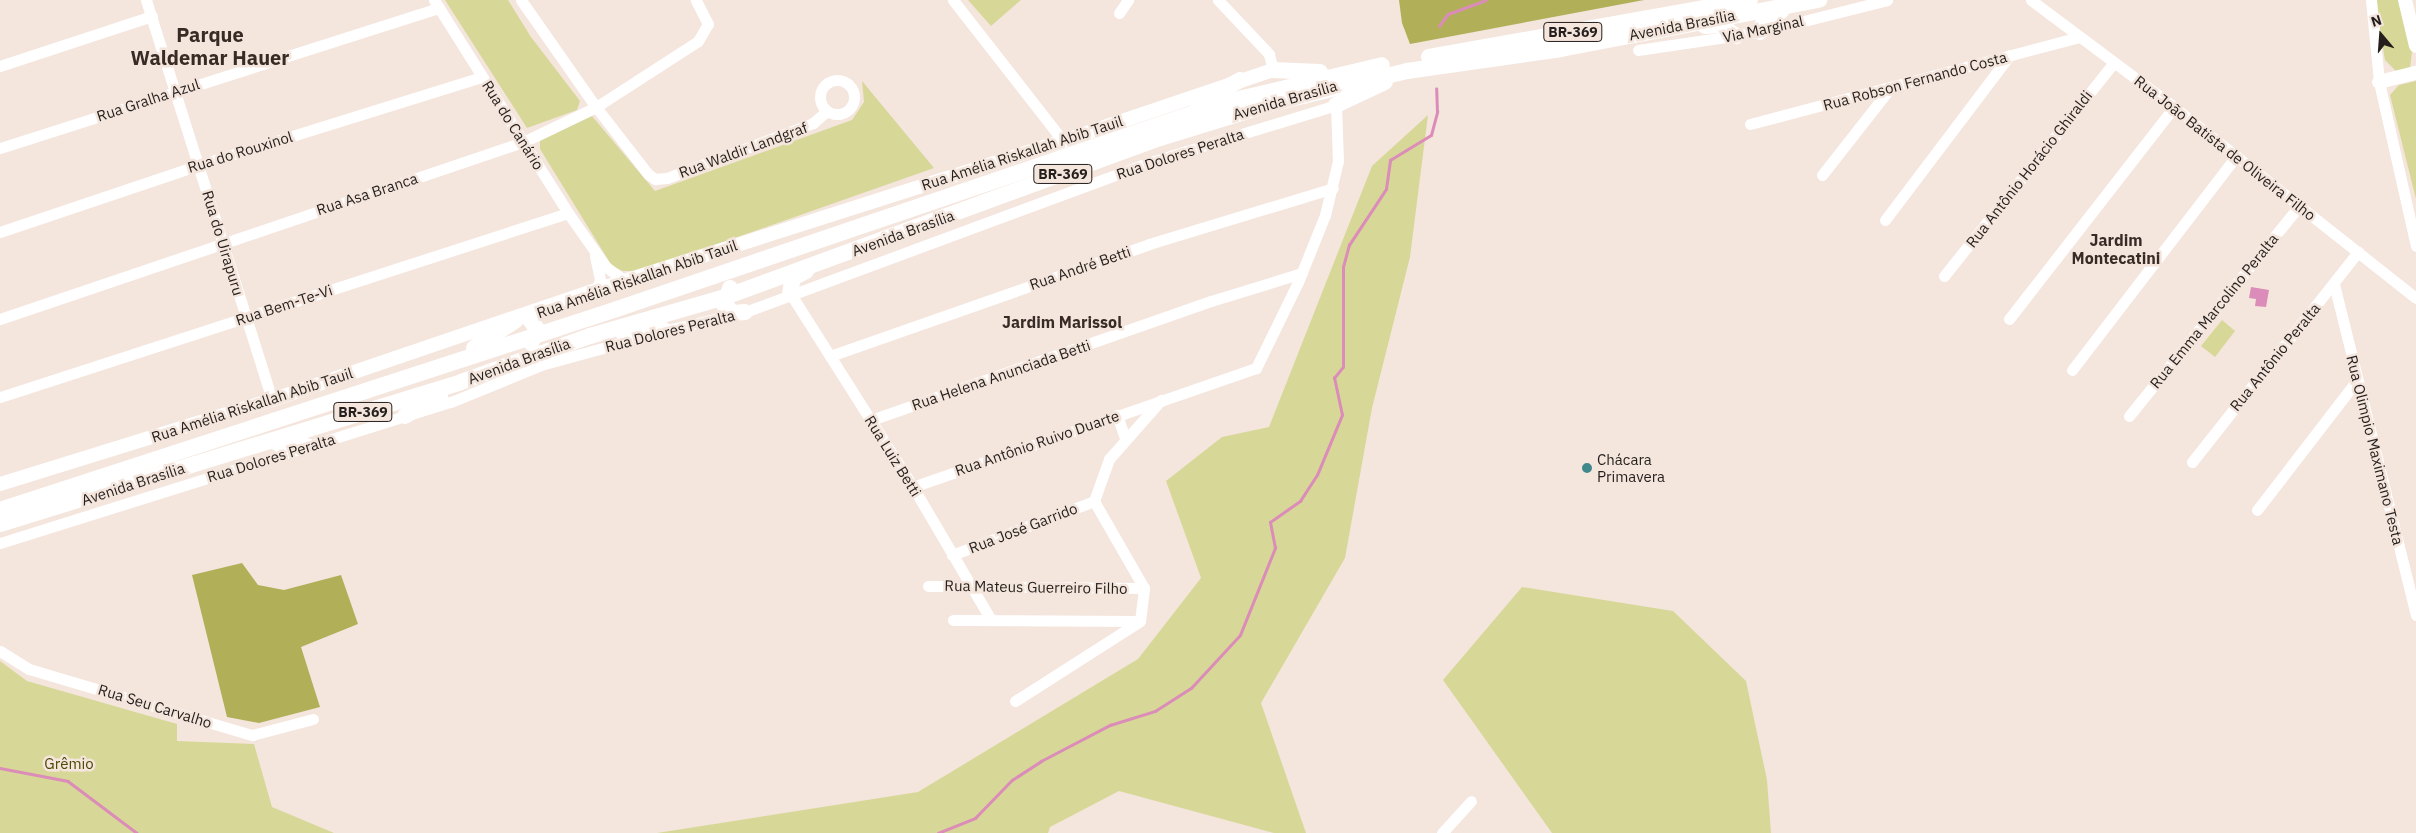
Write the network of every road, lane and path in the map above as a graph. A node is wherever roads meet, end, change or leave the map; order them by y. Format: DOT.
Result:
graph roads {
  1 [pos="146,0"];
  2 [pos="521,0"];
  3 [pos="696,0"];
  4 [pos="953,0"];
  5 [pos="1128,0"];
  6 [pos="1218,0"];
  7 [pos="1750,0"];
  8 [pos="1819,0"];
  9 [pos="1887,0"];
  10 [pos="2031,0"];
  11 [pos="2371,0"];
  12 [pos="2405,0"];
  13 [pos="437,4"];
  14 [pos="1801,4"];
  15 [pos="1119,13"];
  16 [pos="152,16"];
  17 [pos="1672,26"];
  18 [pos="1760,32"];
  19 [pos="1736,36"];
  20 [pos="2079,37"];
  21 [pos="2416,46"];
  22 [pos="1638,50"];
  23 [pos="2010,55"];
  24 [pos="2114,62"];
  25 [pos="0,66"];
  26 [pos="1273,70"];
  27 [pos="1407,71"];
  28 [pos="1342,72"];
  29 [pos="2416,73"];
  30 [pos="482,77"];
  31 [pos="1240,80"];
  32 [pos="2379,82"];
  33 [pos="1891,87"];
  34 [pos="176,90"];
  35 [pos="1336,105"];
  36 [pos="596,107"];
  37 [pos="2174,107"];
  38 [pos="827,111"];
  39 [pos="1750,124"];
  40 [pos="1155,126"];
  41 [pos="1063,141"];
  42 [pos="523,142"];
  43 [pos="0,148"];
  44 [pos="2236,156"];
  45 [pos="199,165"];
  46 [pos="1822,175"];
  47 [pos="1333,188"];
  48 [pos="2299,206"];
  49 [pos="568,213"];
  50 [pos="1885,220"];
  51 [pos="0,232"];
  52 [pos="223,241"];
  53 [pos="811,245"];
  54 [pos="2416,246"];
  55 [pos="593,250"];
  56 [pos="2358,252"];
  57 [pos="845,255"];
  58 [pos="1302,273"];
  59 [pos="1944,276"];
  60 [pos="625,281"];
  61 [pos="2334,284"];
  62 [pos="596,290"];
  63 [pos="790,293"];
  64 [pos="725,297"];
  65 [pos="2416,298"];
  66 [pos="745,312"];
  67 [pos="247,317"];
  68 [pos="0,319"];
  69 [pos="2009,319"];
  70 [pos="528,323"];
  71 [pos="664,330"];
  72 [pos="590,336"];
  73 [pos="830,356"];
  74 [pos="2072,370"];
  75 [pos="485,372"];
  76 [pos="407,377"];
  77 [pos="2357,380"];
  78 [pos="460,382"];
  79 [pos="0,397"];
  80 [pos="1162,399"];
  81 [pos="272,400"];
  82 [pos="1117,414"];
  83 [pos="405,416"];
  84 [pos="2128,416"];
  85 [pos="871,420"];
  86 [pos="1125,438"];
  87 [pos="308,446"];
  88 [pos="245,448"];
  89 [pos="2192,462"];
  90 [pos="0,484"];
  91 [pos="913,487"];
  92 [pos="1094,501"];
  93 [pos="0,510"];
  94 [pos="2256,510"];
  95 [pos="0,524"];
  96 [pos="0,543"];
  97 [pos="952,555"];
  98 [pos="2412,577"];
  99 [pos="928,586"];
  100 [pos="970,586"];
  101 [pos="1144,588"];
  102 [pos="2416,615"];
  103 [pos="953,620"];
  104 [pos="991,620"];
  105 [pos="1140,621"];
  106 [pos="0,651"];
  107 [pos="1015,701"];
  108 [pos="313,719"];
  109 [pos="1471,800"];
  110 [pos="1442,833"];
  1 -- 16 [label="street, Rua do Uirapuru"];
  2 -- 36 [label="street"];
  3 -- 36 [label="street, Rua Asa Branca"];
  4 -- 41 [label="street"];
  5 -- 15 [label="street"];
  6 -- 26 [label="street"];
  7 -- 28 [label="highway, Avenida Brasília / BR-369"];
  8 -- 14 [label="highway, Avenida Brasília / BR-369"];
  9 -- 18 [label="street, Via Marginal"];
  10 -- 20 [label="street, Rua João Batista de Oliveira Filho"];
  11 -- 32 [label="street"];
  12 -- 21 [label="main road"];
  13 -- 30 [label="street, Rua do Canário"];
  13 -- 34 [label="street, Rua Gralha Azul"];
  14 -- 17 [label="highway, Avenida Brasília / BR-369"];
  14 -- 18 [label="highway"];
  16 -- 25 [label="street"];
  16 -- 34 [label="street, Rua do Uirapuru"];
  17 -- 19 [label="highway"];
  17 -- 27 [label="highway, Avenida Brasília / BR-369"];
  18 -- 19 [label="street, Via Marginal"];
  19 -- 22 [label="street, Via Marginal"];
  20 -- 23 [label="street, Rua Robson Fernando Costa"];
  20 -- 24 [label="street, Rua João Batista de Oliveira Filho"];
  23 -- 33 [label="street, Rua Robson Fernando Costa"];
  23 -- 50 [label="street"];
  24 -- 37 [label="street, Rua João Batista de Oliveira Filho"];
  24 -- 59 [label="street, Rua Antônio Horácio Ghiraldi"];
  26 -- 28 [label="highway"];
  26 -- 31 [label="main road, Rua Amélia Riskallah Abib Tauil"];
  27 -- 35 [label="highway"];
  27 -- 57 [label="highway, Avenida Brasília / BR-369"];
  28 -- 40 [label="highway, Avenida Brasília / BR-369"];
  29 -- 32 [label="main road"];
  30 -- 42 [label="street, Rua do Canário"];
  30 -- 45 [label="street, Rua do Rouxinol"];
  31 -- 40 [label="highway"];
  31 -- 41 [label="main road, Rua Amélia Riskallah Abib Tauil"];
  32 -- 54 [label="street"];
  33 -- 39 [label="street, Rua Robson Fernando Costa"];
  33 -- 46 [label="street"];
  34 -- 43 [label="street, Rua Gralha Azul"];
  34 -- 45 [label="street, Rua do Uirapuru"];
  35 -- 47 [label="street, Rua Antônio Ruivo Duarte"];
  35 -- 63 [label="street, Rua Dolores Peralta"];
  36 -- 38 [label="street, Rua Waldir Landgraf"];
  36 -- 42 [label="street, Rua Asa Branca"];
  37 -- 44 [label="street, Rua João Batista de Oliveira Filho"];
  37 -- 69 [label="street"];
  40 -- 53 [label="highway, Avenida Brasília / BR-369"];
  41 -- 60 [label="main road, Rua Amélia Riskallah Abib Tauil"];
  42 -- 49 [label="street, Rua do Canário"];
  42 -- 52 [label="street, Rua Asa Branca"];
  44 -- 48 [label="street, Rua João Batista de Oliveira Filho"];
  44 -- 74 [label="street"];
  45 -- 51 [label="street, Rua do Rouxinol"];
  45 -- 52 [label="street, Rua do Uirapuru"];
  47 -- 58 [label="street, Rua Antônio Ruivo Duarte"];
  47 -- 73 [label="street, Rua André Betti"];
  48 -- 56 [label="street, Rua João Batista de Oliveira Filho"];
  48 -- 84 [label="street, Rua Emma Marcolino Peralta"];
  49 -- 55 [label="street, Rua do Canário"];
  49 -- 67 [label="street, Rua Bem-Te-Vi"];
  52 -- 67 [label="street, Rua do Uirapuru"];
  52 -- 68 [label="street, Rua Asa Branca"];
  53 -- 64 [label="highway"];
  53 -- 70 [label="highway, Avenida Brasília / BR-369"];
  55 -- 60 [label="street"];
  55 -- 62 [label="street"];
  56 -- 61 [label="street, Rua Antônio Peralta"];
  56 -- 65 [label="street, Rua João Batista de Oliveira Filho"];
  57 -- 63 [label="highway"];
  57 -- 64 [label="highway, Avenida Brasília / BR-369"];
  58 -- 80 [label="street, Rua Antônio Ruivo Duarte"];
  58 -- 85 [label="street, Rua Helena Anunciada Betti"];
  60 -- 62 [label="main road, Rua Amélia Riskallah Abib Tauil"];
  61 -- 77 [label="street, Rua Olimpio Maximano Testa"];
  61 -- 89 [label="street, Rua Antônio Peralta"];
  62 -- 70 [label="main road, Rua Amélia Riskallah Abib Tauil"];
  63 -- 66 [label="street, Rua Dolores Peralta"];
  63 -- 73 [label="street, Rua Luiz Betti"];
  64 -- 66 [label="highway"];
  64 -- 72 [label="highway, Avenida Brasília / BR-369"];
  66 -- 71 [label="street, Rua Dolores Peralta"];
  67 -- 79 [label="street, Rua Bem-Te-Vi"];
  67 -- 81 [label="street, Rua do Uirapuru"];
  70 -- 75 [label="highway"];
  70 -- 76 [label="highway, Avenida Brasília / BR-369"];
  70 -- 76 [label="highway"];
  70 -- 81 [label="main road, Rua Amélia Riskallah Abib Tauil"];
  71 -- 72 [label="highway"];
  71 -- 83 [label="street, Rua Dolores Peralta"];
  72 -- 75 [label="highway, Avenida Brasília / BR-369"];
  73 -- 85 [label="street, Rua Luiz Betti"];
  75 -- 78 [label="highway, Avenida Brasília / BR-369"];
  76 -- 93 [label="highway, Avenida Brasília / BR-369"];
  77 -- 94 [label="street"];
  77 -- 98 [label="street, Rua Olimpio Maximano Testa"];
  78 -- 83 [label="highway"];
  78 -- 88 [label="highway, Avenida Brasília / BR-369"];
  80 -- 82 [label="street, Rua Antônio Ruivo Duarte"];
  80 -- 86 [label="street"];
  81 -- 90 [label="main road, Rua Amélia Riskallah Abib Tauil"];
  82 -- 86 [label="street"];
  82 -- 91 [label="street, Rua Antônio Ruivo Duarte"];
  83 -- 87 [label="street, Rua Dolores Peralta"];
  85 -- 91 [label="street, Rua Luiz Betti"];
  86 -- 92 [label="street"];
  87 -- 88 [label="highway"];
  87 -- 96 [label="street, Rua Dolores Peralta"];
  88 -- 95 [label="highway, Avenida Brasília / BR-369"];
  91 -- 97 [label="street, Rua Luiz Betti"];
  92 -- 97 [label="street, Rua José Garrido"];
  92 -- 101 [label="street"];
  97 -- 100 [label="street, Rua Luiz Betti"];
  98 -- 102 [label="street, Rua Olimpio Maximano Testa"];
  99 -- 100 [label="street, Rua Mateus Guerreiro Filho"];
  100 -- 101 [label="street, Rua Mateus Guerreiro Filho"];
  100 -- 104 [label="street, Rua Luiz Betti"];
  101 -- 105 [label="street"];
  103 -- 104 [label="street"];
  104 -- 105 [label="street"];
  105 -- 107 [label="street"];
  106 -- 108 [label="street, Rua Seu Carvalho"];
  109 -- 110 [label="street"];
}
